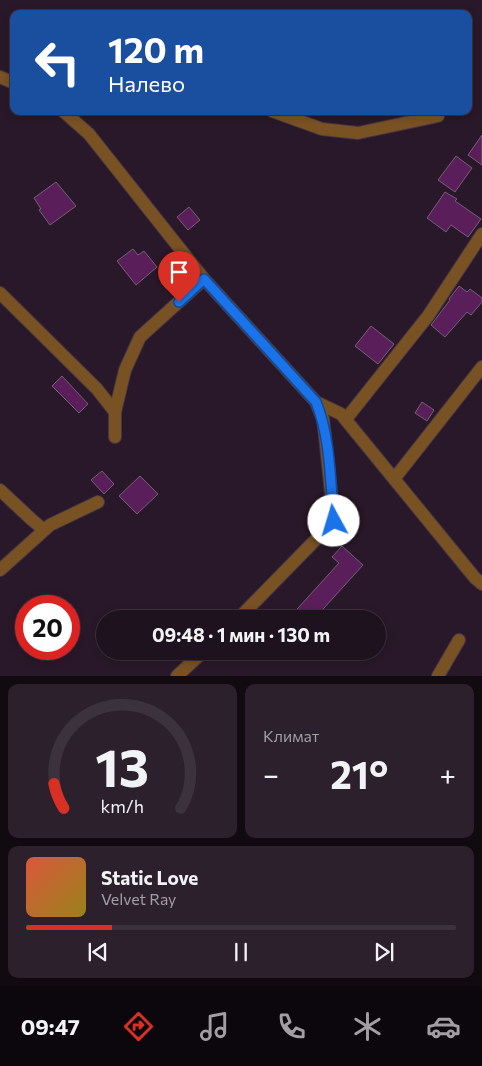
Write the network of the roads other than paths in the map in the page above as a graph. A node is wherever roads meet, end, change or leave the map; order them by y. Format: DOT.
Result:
graph roads {
  1 [pos="68,115"];
  2 [pos="283,115"];
  3 [pos="438,116"];
  4 [pos="482,234"];
  5 [pos="204,279"];
  6 [pos="0,293"];
  7 [pos="482,367"];
  8 [pos="316,402"];
  9 [pos="115,412"];
  10 [pos="346,419"];
  11 [pos="115,437"];
  12 [pos="394,479"];
  13 [pos="0,490"];
  14 [pos="98,502"];
  15 [pos="44,530"];
  16 [pos="0,570"];
  17 [pos="482,584"];
  18 [pos="247,610"];
  19 [pos="459,640"];
  20 [pos="194,660"];
  21 [pos="177,676"];
  22 [pos="438,676"];
  1 -- 5 [label="lane"];
  2 -- 3 [label="lane"];
  4 -- 10 [label="lane"];
  5 -- 8 [label="lane"];
  5 -- 9 [label="lane"];
  6 -- 9 [label="lane"];
  7 -- 12 [label="lane"];
  8 -- 10 [label="lane"];
  8 -- 18 [label="lane"];
  9 -- 11 [label="lane"];
  10 -- 12 [label="lane"];
  12 -- 17 [label="lane"];
  13 -- 15 [label="lane"];
  14 -- 15 [label="lane"];
  15 -- 16 [label="lane"];
  19 -- 22 [label="lane"];
  20 -- 21 [label="lane"];
}
